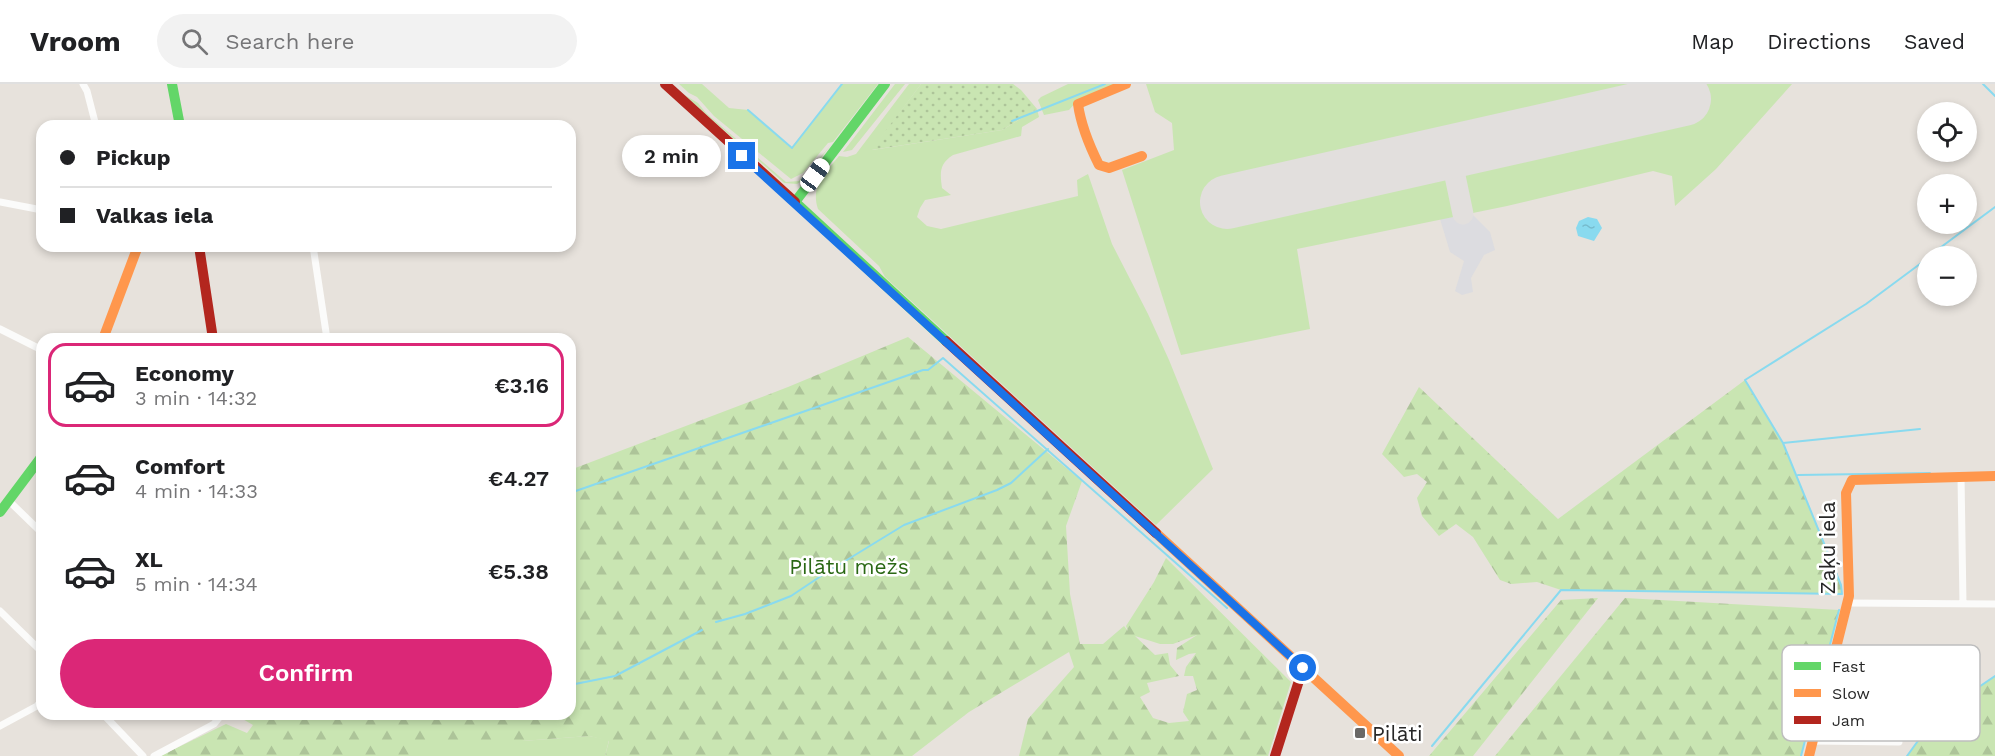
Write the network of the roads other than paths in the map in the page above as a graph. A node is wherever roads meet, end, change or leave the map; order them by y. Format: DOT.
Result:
graph roads {
  1 [pos="83,84"];
  2 [pos="172,84"];
  3 [pos="665,84"];
  4 [pos="885,84"];
  5 [pos="1126,84"];
  6 [pos="94,120"];
  7 [pos="179,120"];
  8 [pos="1142,156"];
  9 [pos="0,202"];
  10 [pos="795,202"];
  11 [pos="36,209"];
  12 [pos="136,252"];
  13 [pos="200,252"];
  14 [pos="314,252"];
  15 [pos="0,329"];
  16 [pos="105,333"];
  17 [pos="212,333"];
  18 [pos="326,333"];
  19 [pos="36,347"];
  20 [pos="36,464"];
  21 [pos="1961,476"];
  22 [pos="1995,476"];
  23 [pos="0,492"];
  24 [pos="9,501"];
  25 [pos="0,512"];
  26 [pos="36,527"];
  27 [pos="1848,603"];
  28 [pos="1963,604"];
  29 [pos="1995,604"];
  30 [pos="0,611"];
  31 [pos="1838,645"];
  32 [pos="36,646"];
  33 [pos="1303,668"];
  34 [pos="36,707"];
  35 [pos="109,720"];
  36 [pos="217,720"];
  37 [pos="0,726"];
  38 [pos="1813,741"];
  39 [pos="1899,742"];
  40 [pos="143,756"];
  41 [pos="154,756"];
  42 [pos="1275,756"];
  43 [pos="1399,756"];
  44 [pos="1809,756"];
  1 -- 6 [label="street"];
  2 -- 7 [label="main road"];
  3 -- 10 [label="main road"];
  4 -- 10 [label="main road"];
  5 -- 8 [label="main road"];
  9 -- 11 [label="street"];
  10 -- 33 [label="main road"];
  12 -- 16 [label="main road"];
  13 -- 17 [label="main road"];
  14 -- 18 [label="street"];
  15 -- 19 [label="street"];
  20 -- 24 [label="main road"];
  21 -- 22 [label="main road, Zaķu iela"];
  21 -- 27 [label="main road, Zaķu iela"];
  21 -- 28 [label="street"];
  23 -- 24 [label="main road"];
  24 -- 25 [label="main road"];
  24 -- 26 [label="street"];
  27 -- 28 [label="street"];
  27 -- 31 [label="main road, Zaķu iela"];
  28 -- 29 [label="street"];
  30 -- 32 [label="street"];
  33 -- 42 [label="main road"];
  33 -- 43 [label="main road"];
  34 -- 37 [label="street"];
  35 -- 40 [label="street"];
  36 -- 41 [label="street"];
  38 -- 39 [label="street"];
  38 -- 44 [label="main road, Zaķu iela"];
}
